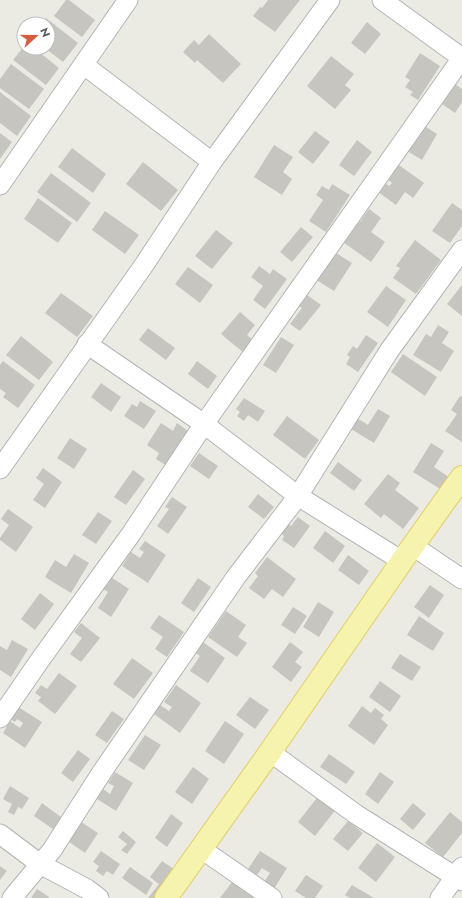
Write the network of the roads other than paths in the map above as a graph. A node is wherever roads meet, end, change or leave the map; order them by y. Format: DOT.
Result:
graph roads {
  1 [pos="128,0"];
  2 [pos="330,0"];
  3 [pos="382,0"];
  4 [pos="462,58"];
  5 [pos="84,65"];
  6 [pos="212,162"];
  7 [pos="0,185"];
  8 [pos="462,250"];
  9 [pos="87,344"];
  10 [pos="204,424"];
  11 [pos="0,469"];
  12 [pos="462,477"];
  13 [pos="298,496"];
  14 [pos="408,553"];
  15 [pos="462,580"];
  16 [pos="0,718"];
  17 [pos="270,752"];
  18 [pos="0,834"];
  19 [pos="200,848"];
  20 [pos="40,864"];
  21 [pos="460,875"];
  22 [pos="12,898"];
  23 [pos="99,898"];
  24 [pos="166,898"];
  25 [pos="272,898"];
  26 [pos="440,898"];
  1 -- 5 [label="street"];
  2 -- 6 [label="street"];
  3 -- 4 [label="street"];
  4 -- 10 [label="street"];
  5 -- 6 [label="street"];
  5 -- 7 [label="street"];
  6 -- 9 [label="street"];
  8 -- 13 [label="street"];
  9 -- 10 [label="street"];
  9 -- 11 [label="street"];
  10 -- 13 [label="street"];
  10 -- 16 [label="street"];
  12 -- 14 [label="main road"];
  13 -- 14 [label="street"];
  13 -- 20 [label="street"];
  14 -- 15 [label="street"];
  14 -- 17 [label="main road"];
  17 -- 19 [label="main road"];
  17 -- 21 [label="street"];
  18 -- 20 [label="street"];
  19 -- 24 [label="main road"];
  19 -- 25 [label="street"];
  20 -- 22 [label="street"];
  20 -- 23 [label="street"];
  21 -- 26 [label="street"];
}
